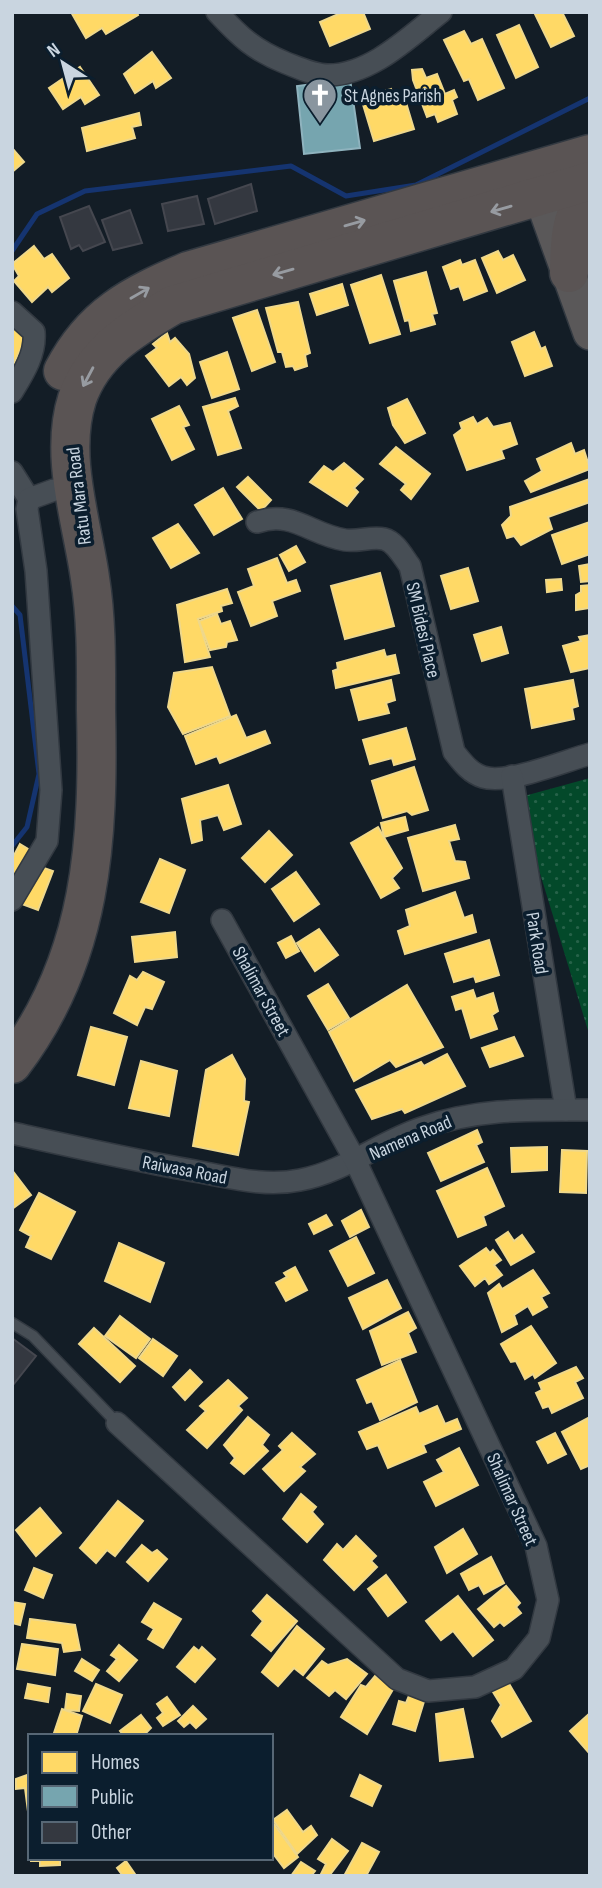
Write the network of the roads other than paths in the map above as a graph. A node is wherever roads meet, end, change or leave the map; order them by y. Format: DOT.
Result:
graph roads {
  1 [pos="217,12"];
  2 [pos="441,12"];
  3 [pos="590,154"];
  4 [pos="590,181"];
  5 [pos="537,184"];
  6 [pos="590,196"];
  7 [pos="569,273"];
  8 [pos="12,312"];
  9 [pos="590,334"];
  10 [pos="12,392"];
  11 [pos="12,472"];
  12 [pos="42,494"];
  13 [pos="257,522"];
  14 [pos="590,754"];
  15 [pos="512,776"];
  16 [pos="12,900"];
  17 [pos="222,920"];
  18 [pos="12,1022"];
  19 [pos="12,1064"];
  20 [pos="566,1110"];
  21 [pos="590,1110"];
  22 [pos="12,1133"];
  23 [pos="355,1160"];
  24 [pos="12,1323"];
  25 [pos="117,1423"];
  1 -- 2 [label="street"];
  3 -- 5 [label="highway, Ratu Mara Road"];
  4 -- 5 [label="highway, Ratu Mara Road"];
  5 -- 7 [label="main road"];
  12 -- 5 [label="highway, Ratu Mara Road, one-way"];
  5 -- 19 [label="highway, Ratu Mara Road, one-way"];
  6 -- 7 [label="highway"];
  7 -- 9 [label="main road"];
  8 -- 10 [label="street"];
  11 -- 12 [label="street"];
  12 -- 16 [label="street"];
  12 -- 18 [label="highway, Ratu Mara Road"];
  13 -- 15 [label="street, SM Bidesi Place"];
  14 -- 15 [label="street, SM Bidesi Place"];
  15 -- 20 [label="street, Park Road"];
  17 -- 23 [label="street, Shalimar Street"];
  20 -- 21 [label="street, Namena Road"];
  20 -- 23 [label="street, Namena Road"];
  22 -- 23 [label="street, Raiwasa Road"];
  23 -- 25 [label="street, Shalimar Street"];
  24 -- 25 [label="lane"];
}
